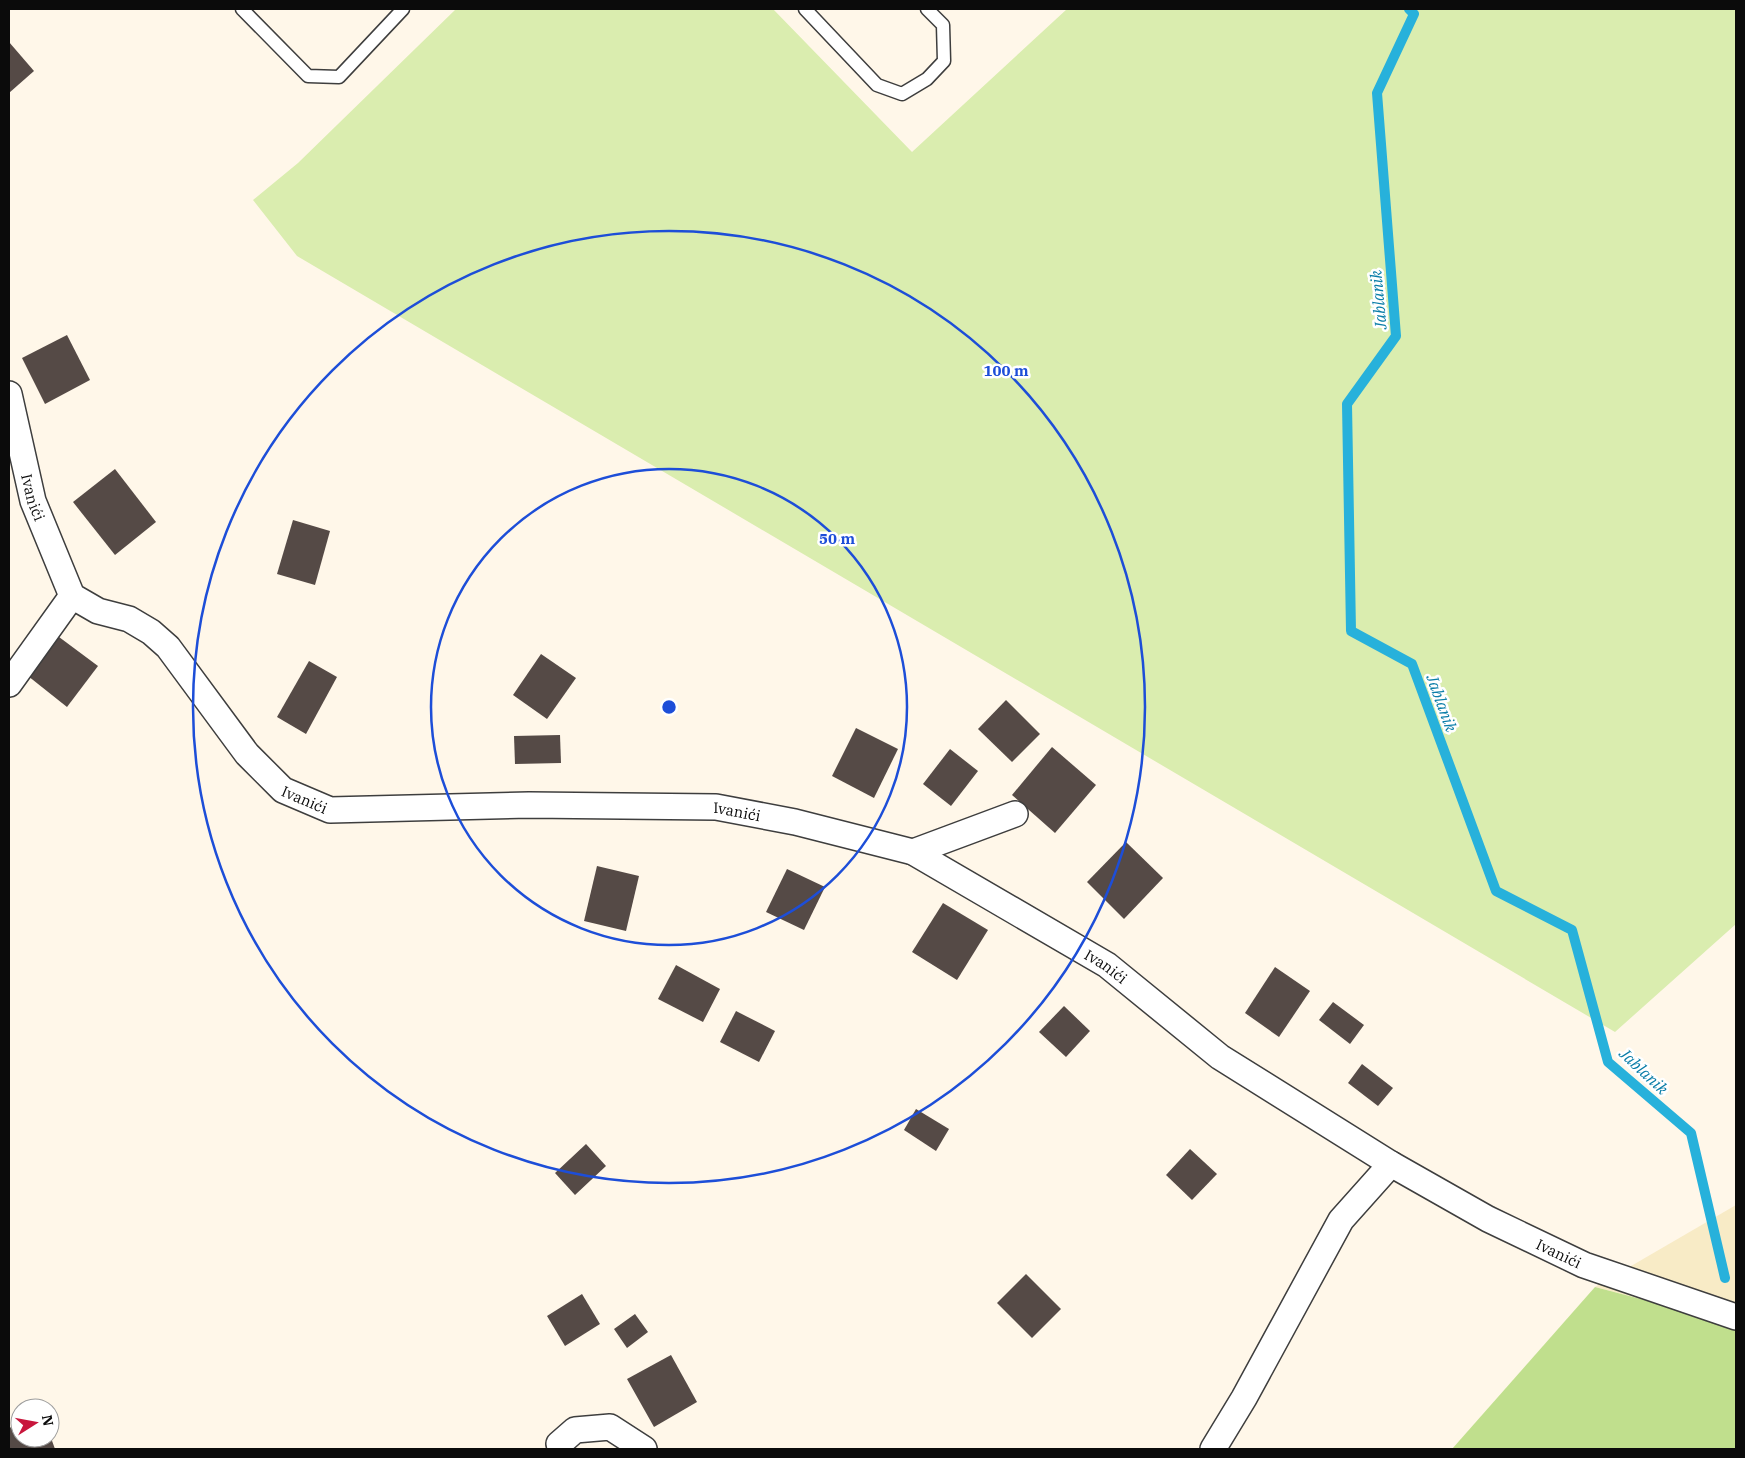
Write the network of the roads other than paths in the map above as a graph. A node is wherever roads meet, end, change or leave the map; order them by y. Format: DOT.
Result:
graph roads {
  1 [pos="242,9"];
  2 [pos="403,9"];
  3 [pos="805,9"];
  4 [pos="927,9"];
  5 [pos="9,394"];
  6 [pos="72,596"];
  7 [pos="9,684"];
  8 [pos="1015,814"];
  9 [pos="913,852"];
  10 [pos="1391,1164"];
  11 [pos="1730,1314"];
  12 [pos="558,1444"];
  13 [pos="644,1449"];
  14 [pos="1213,1449"];
  1 -- 2 [label="lane"];
  3 -- 4 [label="lane"];
  5 -- 6 [label="street, Ivanići"];
  6 -- 7 [label="street"];
  6 -- 9 [label="street, Ivanići"];
  8 -- 9 [label="street"];
  9 -- 10 [label="street, Ivanići"];
  10 -- 11 [label="street, Ivanići"];
  10 -- 14 [label="street"];
  12 -- 13 [label="street"];
}
